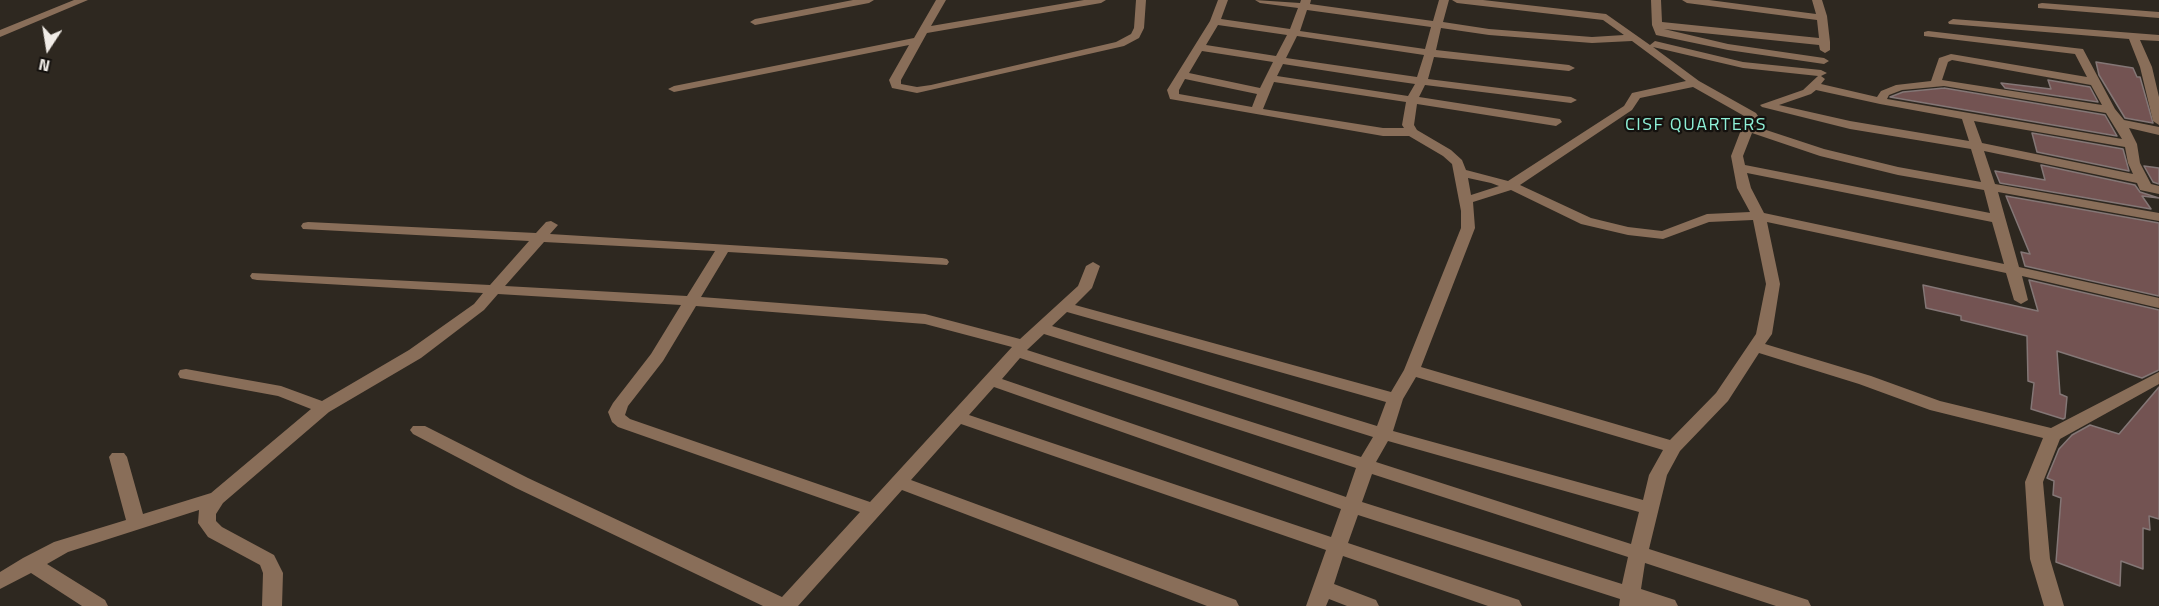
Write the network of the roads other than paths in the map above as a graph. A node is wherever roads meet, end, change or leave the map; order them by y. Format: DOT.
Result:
graph roads {
  1 [pos="83,0"];
  2 [pos="869,0"];
  3 [pos="940,0"];
  4 [pos="1101,0"];
  5 [pos="1141,0"];
  6 [pos="1222,0"];
  7 [pos="1260,0"];
  8 [pos="1444,0"];
  9 [pos="1457,0"];
  10 [pos="1656,0"];
  11 [pos="1687,0"];
  12 [pos="1817,0"];
  13 [pos="1599,1"];
  14 [pos="2044,2"];
  15 [pos="1304,3"];
  16 [pos="2159,7"];
  17 [pos="2159,15"];
  18 [pos="1606,16"];
  19 [pos="1822,18"];
  20 [pos="1215,21"];
  21 [pos="754,22"];
  22 [pos="1953,22"];
  23 [pos="1437,25"];
  24 [pos="2065,30"];
  25 [pos="1294,32"];
  26 [pos="0,34"];
  27 [pos="1928,34"];
  28 [pos="919,36"];
  29 [pos="2133,36"];
  30 [pos="1635,38"];
  31 [pos="1656,38"];
  32 [pos="2159,38"];
  33 [pos="1825,42"];
  34 [pos="1197,47"];
  35 [pos="2079,51"];
  36 [pos="1429,53"];
  37 [pos="1279,60"];
  38 [pos="1824,61"];
  39 [pos="1569,68"];
  40 [pos="1821,73"];
  41 [pos="1182,75"];
  42 [pos="2154,76"];
  43 [pos="1270,78"];
  44 [pos="1422,81"];
  45 [pos="1695,82"];
  46 [pos="1936,82"];
  47 [pos="2095,82"];
  48 [pos="1815,86"];
  49 [pos="674,89"];
  50 [pos="1264,92"];
  51 [pos="1412,99"];
  52 [pos="1571,100"];
  53 [pos="1880,101"];
  54 [pos="1766,105"];
  55 [pos="2110,110"];
  56 [pos="1256,111"];
  57 [pos="1966,114"];
  58 [pos="2159,121"];
  59 [pos="1556,122"];
  60 [pos="1750,122"];
  61 [pos="2120,123"];
  62 [pos="2159,131"];
  63 [pos="1412,132"];
  64 [pos="2130,144"];
  65 [pos="1977,146"];
  66 [pos="1740,168"];
  67 [pos="1460,173"];
  68 [pos="1989,185"];
  69 [pos="2149,186"];
  70 [pos="1467,205"];
  71 [pos="2159,215"];
  72 [pos="1759,216"];
  73 [pos="1999,219"];
  74 [pos="551,225"];
  75 [pos="308,226"];
  76 [pos="539,238"];
  77 [pos="724,247"];
  78 [pos="942,262"];
  79 [pos="1093,266"];
  80 [pos="2012,270"];
  81 [pos="257,276"];
  82 [pos="494,289"];
  83 [pos="2021,300"];
  84 [pos="690,301"];
  85 [pos="2159,303"];
  86 [pos="1065,307"];
  87 [pos="1041,328"];
  88 [pos="1756,347"];
  89 [pos="1020,348"];
  90 [pos="1412,370"];
  91 [pos="186,374"];
  92 [pos="2159,377"];
  93 [pos="992,381"];
  94 [pos="1395,399"];
  95 [pos="323,408"];
  96 [pos="957,417"];
  97 [pos="419,430"];
  98 [pos="1383,434"];
  99 [pos="2054,435"];
  100 [pos="1672,447"];
  101 [pos="117,457"];
  102 [pos="1366,467"];
  103 [pos="899,482"];
  104 [pos="232,486"];
  105 [pos="1352,506"];
  106 [pos="1648,508"];
  107 [pos="874,510"];
  108 [pos="134,514"];
  109 [pos="1338,546"];
  110 [pos="1638,554"];
  111 [pos="30,563"];
  112 [pos="0,582"];
  113 [pos="1319,597"];
  114 [pos="1630,599"];
  115 [pos="98,606"];
  116 [pos="272,606"];
  117 [pos="784,606"];
  118 [pos="1229,606"];
  119 [pos="1369,606"];
  120 [pos="1512,606"];
  121 [pos="1668,606"];
  122 [pos="1801,606"];
  123 [pos="2055,606"];
  1 -- 26 [label="street"];
  2 -- 21 [label="street"];
  3 -- 28 [label="street"];
  4 -- 28 [label="street"];
  5 -- 28 [label="street"];
  6 -- 20 [label="street"];
  7 -- 15 [label="street"];
  8 -- 23 [label="street"];
  9 -- 18 [label="street"];
  10 -- 31 [label="street"];
  11 -- 19 [label="street"];
  12 -- 19 [label="street"];
  13 -- 18 [label="street"];
  14 -- 16 [label="street"];
  14 -- 17 [label="street"];
  14 -- 24 [label="street"];
  15 -- 23 [label="street"];
  15 -- 25 [label="street"];
  18 -- 30 [label="street"];
  19 -- 33 [label="street"];
  20 -- 25 [label="street"];
  20 -- 34 [label="street"];
  22 -- 24 [label="street"];
  23 -- 30 [label="street"];
  23 -- 36 [label="street"];
  24 -- 29 [label="street"];
  24 -- 35 [label="street"];
  25 -- 36 [label="street"];
  25 -- 37 [label="street"];
  27 -- 35 [label="street"];
  28 -- 49 [label="street"];
  29 -- 32 [label="street"];
  29 -- 42 [label="street"];
  30 -- 31 [label="street"];
  31 -- 33 [label="street"];
  31 -- 38 [label="street"];
  31 -- 40 [label="street"];
  31 -- 45 [label="street"];
  33 -- 38 [label="street"];
  34 -- 37 [label="street"];
  34 -- 41 [label="street"];
  35 -- 47 [label="street"];
  36 -- 39 [label="street"];
  36 -- 44 [label="street"];
  37 -- 43 [label="street"];
  37 -- 44 [label="street"];
  38 -- 40 [label="street"];
  40 -- 48 [label="street"];
  41 -- 50 [label="street"];
  41 -- 56 [label="street"];
  42 -- 58 [label="street"];
  43 -- 50 [label="street"];
  43 -- 51 [label="street"];
  44 -- 51 [label="street"];
  44 -- 52 [label="street"];
  45 -- 60 [label="street"];
  45 -- 70 [label="street"];
  46 -- 47 [label="street"];
  46 -- 53 [label="street"];
  46 -- 55 [label="street"];
  47 -- 55 [label="street"];
  48 -- 53 [label="street"];
  48 -- 54 [label="street"];
  50 -- 56 [label="street"];
  51 -- 59 [label="street"];
  51 -- 63 [label="street"];
  53 -- 57 [label="street"];
  54 -- 60 [label="street"];
  54 -- 65 [label="street"];
  55 -- 61 [label="street"];
  56 -- 63 [label="street"];
  57 -- 64 [label="street"];
  57 -- 65 [label="street"];
  60 -- 66 [label="street"];
  60 -- 68 [label="street"];
  61 -- 62 [label="street"];
  61 -- 64 [label="street"];
  63 -- 67 [label="street"];
  64 -- 69 [label="street"];
  65 -- 68 [label="street"];
  65 -- 69 [label="street"];
  66 -- 72 [label="street"];
  66 -- 73 [label="street"];
  67 -- 70 [label="street"];
  67 -- 72 [label="street"];
  68 -- 71 [label="street"];
  68 -- 73 [label="street"];
  69 -- 71 [label="street"];
  70 -- 90 [label="street"];
  72 -- 80 [label="street"];
  72 -- 88 [label="street"];
  73 -- 80 [label="street"];
  74 -- 76 [label="street"];
  75 -- 76 [label="street"];
  76 -- 77 [label="street"];
  76 -- 82 [label="street"];
  77 -- 78 [label="street"];
  77 -- 84 [label="street"];
  79 -- 86 [label="street"];
  80 -- 83 [label="street"];
  80 -- 85 [label="street"];
  81 -- 82 [label="street"];
  82 -- 84 [label="street"];
  82 -- 95 [label="street"];
  84 -- 89 [label="street"];
  84 -- 107 [label="street"];
  86 -- 87 [label="street"];
  86 -- 94 [label="street"];
  87 -- 89 [label="street"];
  87 -- 98 [label="street"];
  88 -- 99 [label="street"];
  88 -- 100 [label="street"];
  89 -- 93 [label="street"];
  89 -- 102 [label="street"];
  90 -- 94 [label="street"];
  90 -- 100 [label="street"];
  91 -- 95 [label="street"];
  92 -- 99 [label="street"];
  93 -- 96 [label="street"];
  93 -- 105 [label="street"];
  94 -- 98 [label="street"];
  95 -- 104 [label="street"];
  96 -- 103 [label="street"];
  96 -- 109 [label="street"];
  97 -- 117 [label="street"];
  98 -- 102 [label="street"];
  98 -- 106 [label="street"];
  99 -- 123 [label="street"];
  100 -- 106 [label="street"];
  101 -- 108 [label="street"];
  102 -- 105 [label="street"];
  102 -- 110 [label="street"];
  103 -- 107 [label="street"];
  103 -- 118 [label="street"];
  104 -- 108 [label="street"];
  104 -- 116 [label="street"];
  105 -- 109 [label="street"];
  105 -- 114 [label="street"];
  106 -- 110 [label="street"];
  107 -- 117 [label="street"];
  108 -- 111 [label="street"];
  109 -- 113 [label="street"];
  109 -- 120 [label="street"];
  110 -- 114 [label="street"];
  110 -- 122 [label="street"];
  111 -- 112 [label="street"];
  111 -- 115 [label="street"];
  113 -- 119 [label="street"];
  114 -- 121 [label="street"];
}
